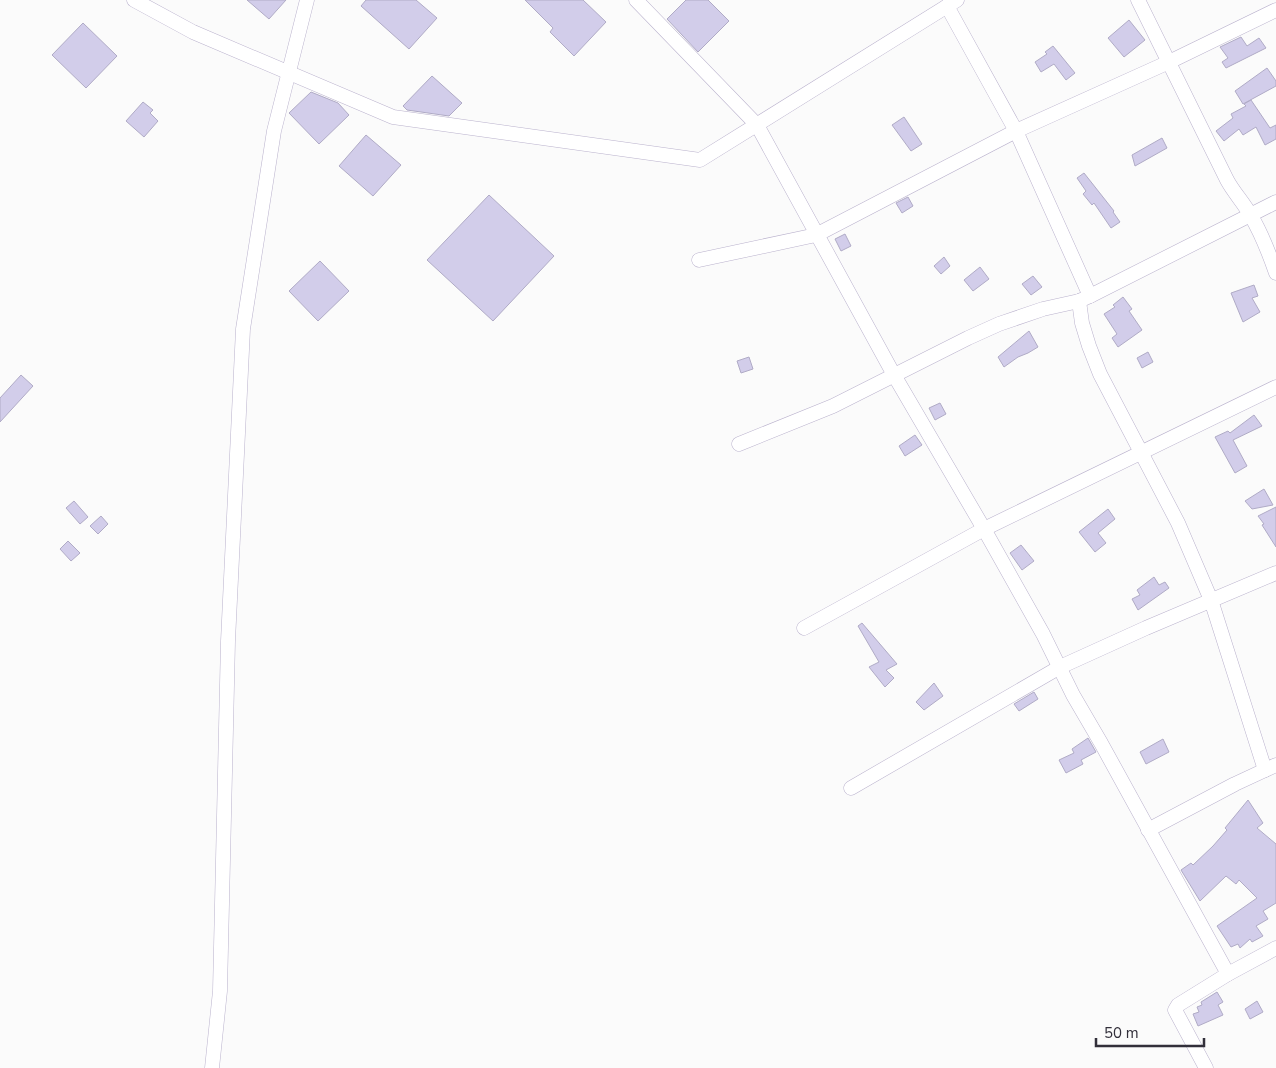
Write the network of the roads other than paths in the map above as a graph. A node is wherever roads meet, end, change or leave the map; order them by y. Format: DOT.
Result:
graph roads {
  1 [pos="134,0"];
  2 [pos="306,0"];
  3 [pos="636,0"];
  4 [pos="1138,0"];
  5 [pos="952,3"];
  6 [pos="1276,10"];
  7 [pos="1169,62"];
  8 [pos="289,72"];
  9 [pos="757,125"];
  10 [pos="1016,131"];
  11 [pos="1276,202"];
  12 [pos="1250,214"];
  13 [pos="816,235"];
  14 [pos="699,260"];
  15 [pos="1276,273"];
  16 [pos="1084,298"];
  17 [pos="894,375"];
  18 [pos="1276,387"];
  19 [pos="739,444"];
  20 [pos="1141,452"];
  21 [pos="984,529"];
  22 [pos="1276,573"];
  23 [pos="1211,600"];
  24 [pos="804,628"];
  25 [pos="1060,668"];
  26 [pos="1272,770"];
  27 [pos="851,788"];
  28 [pos="1148,830"];
  29 [pos="1276,948"];
  30 [pos="1228,974"];
  31 [pos="212,1068"];
  32 [pos="1206,1068"];
  1 -- 8 [label="street"];
  2 -- 8 [label="street"];
  3 -- 9 [label="street"];
  4 -- 7 [label="street"];
  5 -- 9 [label="street"];
  5 -- 10 [label="street"];
  6 -- 7 [label="street"];
  7 -- 10 [label="street"];
  7 -- 12 [label="street"];
  8 -- 9 [label="street"];
  8 -- 31 [label="street"];
  9 -- 13 [label="street"];
  10 -- 13 [label="street"];
  10 -- 16 [label="street"];
  11 -- 12 [label="street"];
  12 -- 15 [label="street"];
  12 -- 16 [label="street"];
  13 -- 14 [label="street"];
  13 -- 17 [label="street"];
  16 -- 17 [label="street"];
  16 -- 20 [label="street"];
  17 -- 19 [label="street"];
  17 -- 21 [label="street"];
  18 -- 20 [label="street"];
  20 -- 21 [label="street"];
  20 -- 23 [label="street"];
  21 -- 24 [label="street"];
  21 -- 25 [label="street"];
  22 -- 23 [label="street"];
  23 -- 25 [label="street"];
  23 -- 26 [label="street"];
  25 -- 27 [label="street"];
  25 -- 28 [label="street"];
  26 -- 28 [label="street"];
  28 -- 30 [label="street"];
  29 -- 30 [label="street"];
  30 -- 32 [label="street"];
}
